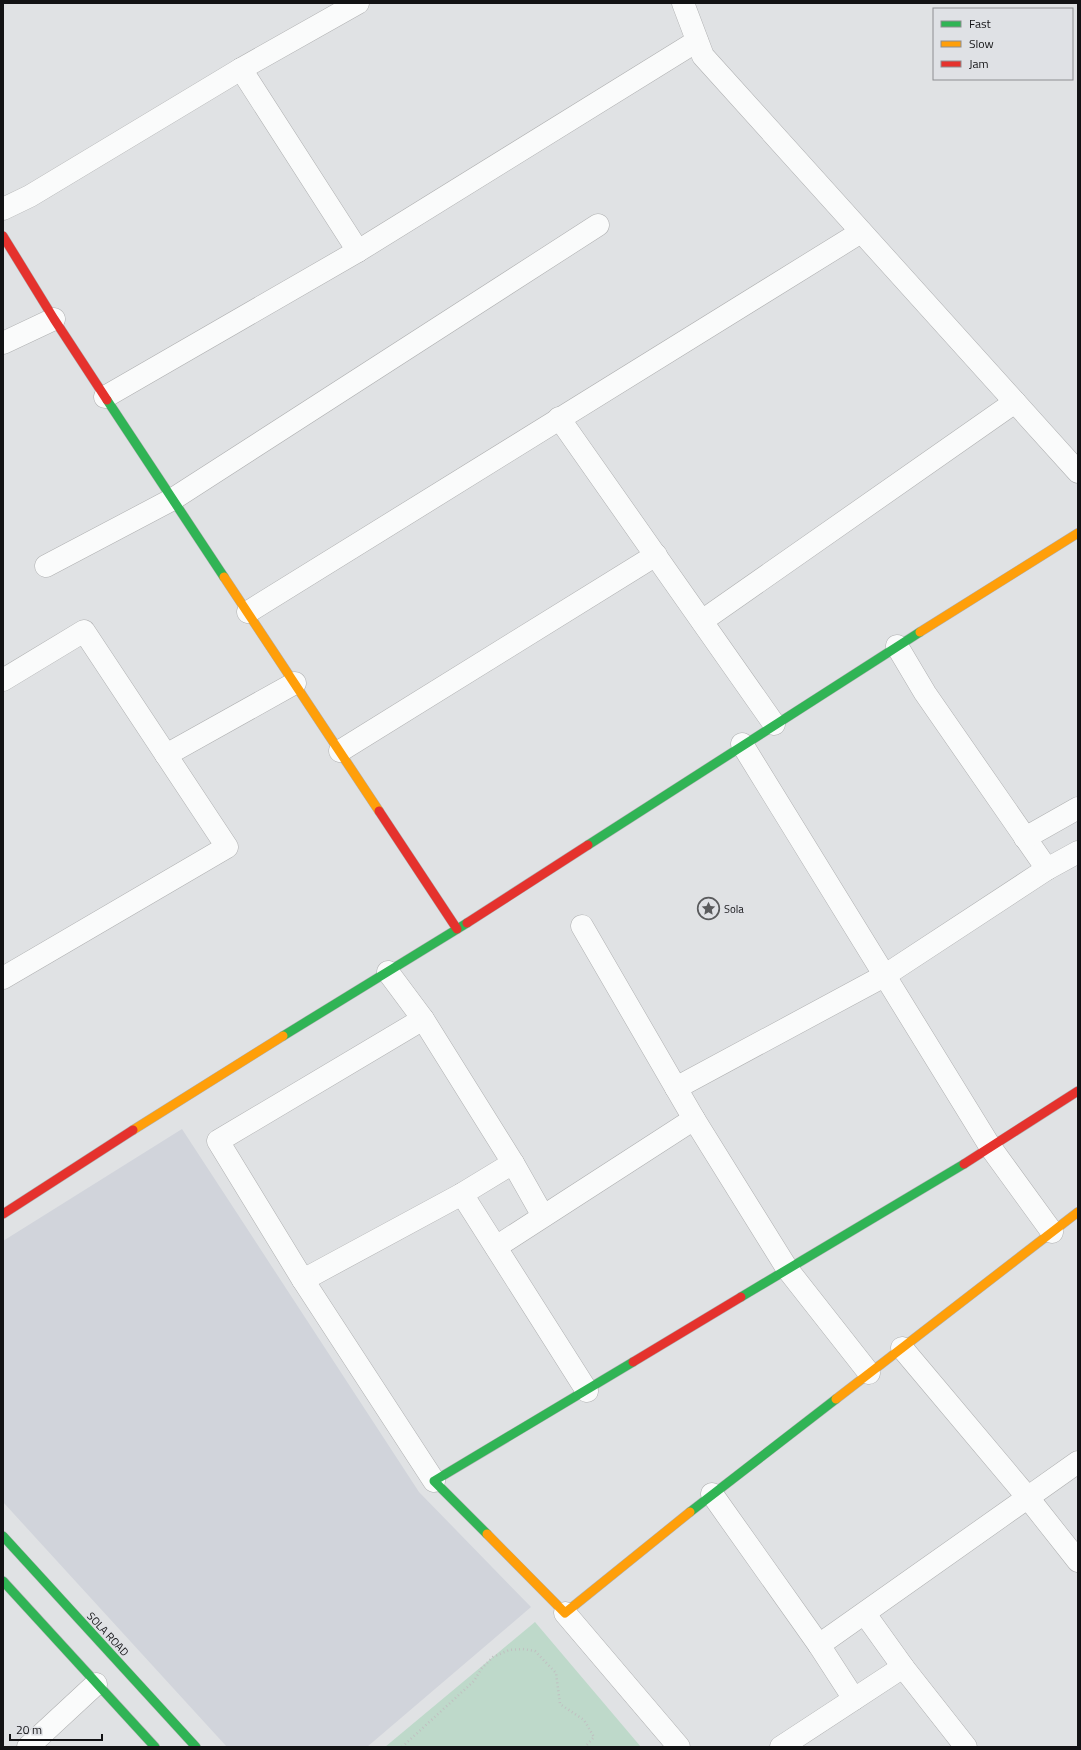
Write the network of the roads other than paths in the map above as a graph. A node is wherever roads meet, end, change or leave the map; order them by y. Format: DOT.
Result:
graph roads {
  1 [pos="358,3"];
  2 [pos="682,3"];
  3 [pos="697,40"];
  4 [pos="241,70"];
  5 [pos="3,209"];
  6 [pos="598,225"];
  7 [pos="861,232"];
  8 [pos="3,236"];
  9 [pos="358,251"];
  10 [pos="54,320"];
  11 [pos="3,343"];
  12 [pos="105,397"];
  13 [pos="1015,402"];
  14 [pos="559,418"];
  15 [pos="1078,472"];
  16 [pos="173,499"];
  17 [pos="1078,533"];
  18 [pos="656,555"];
  19 [pos="46,566"];
  20 [pos="248,612"];
  21 [pos="702,621"];
  22 [pos="897,646"];
  23 [pos="3,680"];
  24 [pos="295,683"];
  25 [pos="774,724"];
  26 [pos="742,744"];
  27 [pos="340,751"];
  28 [pos="166,755"];
  29 [pos="1078,808"];
  30 [pos="1025,838"];
  31 [pos="1078,852"];
  32 [pos="1047,869"];
  33 [pos="582,926"];
  34 [pos="457,929"];
  35 [pos="388,972"];
  36 [pos="884,976"];
  37 [pos="3,978"];
  38 [pos="423,1019"];
  39 [pos="676,1088"];
  40 [pos="1078,1091"];
  41 [pos="694,1119"];
  42 [pos="990,1148"];
  43 [pos="513,1162"];
  44 [pos="462,1194"];
  45 [pos="1078,1212"];
  46 [pos="3,1214"];
  47 [pos="543,1216"];
  48 [pos="1052,1232"];
  49 [pos="496,1246"];
  50 [pos="788,1270"];
  51 [pos="303,1280"];
  52 [pos="902,1348"];
  53 [pos="869,1373"];
  54 [pos="587,1391"];
  55 [pos="1078,1462"];
  56 [pos="434,1482"];
  57 [pos="712,1494"];
  58 [pos="1029,1499"];
  59 [pos="3,1536"];
  60 [pos="1078,1561"];
  61 [pos="3,1581"];
  62 [pos="565,1613"];
  63 [pos="865,1614"];
  64 [pos="819,1645"];
  65 [pos="903,1666"];
  66 [pos="96,1684"];
  67 [pos="854,1699"];
  68 [pos="28,1747"];
  69 [pos="155,1747"];
  70 [pos="196,1747"];
  71 [pos="679,1747"];
  72 [pos="781,1747"];
  73 [pos="966,1747"];
  1 -- 4 [label="street"];
  2 -- 3 [label="street"];
  3 -- 7 [label="street"];
  3 -- 9 [label="street"];
  4 -- 5 [label="street"];
  4 -- 9 [label="street"];
  6 -- 16 [label="street"];
  7 -- 13 [label="street"];
  7 -- 14 [label="street"];
  8 -- 10 [label="street"];
  9 -- 12 [label="street"];
  10 -- 11 [label="street"];
  10 -- 12 [label="street"];
  12 -- 16 [label="street"];
  13 -- 15 [label="street"];
  13 -- 21 [label="street"];
  14 -- 18 [label="street"];
  14 -- 20 [label="street"];
  16 -- 19 [label="street"];
  16 -- 20 [label="street"];
  17 -- 22 [label="street"];
  18 -- 21 [label="street"];
  18 -- 27 [label="street"];
  20 -- 24 [label="street"];
  21 -- 25 [label="street"];
  22 -- 25 [label="street"];
  22 -- 30 [label="street"];
  23 -- 28 [label="street"];
  24 -- 27 [label="street"];
  24 -- 28 [label="street"];
  25 -- 26 [label="street"];
  26 -- 34 [label="street"];
  26 -- 36 [label="street"];
  27 -- 34 [label="street"];
  28 -- 37 [label="street"];
  29 -- 30 [label="street"];
  30 -- 32 [label="street"];
  31 -- 32 [label="street"];
  32 -- 36 [label="street"];
  33 -- 39 [label="street"];
  34 -- 35 [label="street"];
  35 -- 38 [label="street"];
  35 -- 46 [label="street"];
  36 -- 39 [label="street"];
  36 -- 42 [label="street"];
  38 -- 43 [label="street"];
  38 -- 51 [label="street"];
  39 -- 41 [label="street"];
  40 -- 42 [label="street"];
  41 -- 47 [label="street"];
  41 -- 50 [label="street"];
  42 -- 48 [label="street"];
  42 -- 50 [label="street"];
  43 -- 44 [label="street"];
  43 -- 47 [label="street"];
  44 -- 49 [label="street"];
  44 -- 51 [label="street"];
  45 -- 48 [label="street"];
  47 -- 49 [label="street"];
  48 -- 52 [label="street"];
  49 -- 54 [label="street"];
  50 -- 53 [label="street"];
  50 -- 54 [label="street"];
  51 -- 56 [label="street"];
  52 -- 53 [label="street"];
  52 -- 58 [label="street"];
  53 -- 57 [label="street"];
  54 -- 56 [label="street"];
  55 -- 58 [label="street"];
  56 -- 62 [label="street"];
  57 -- 62 [label="street"];
  57 -- 64 [label="street"];
  58 -- 60 [label="street"];
  58 -- 63 [label="street"];
  59 -- 70 [label="street, SOLA ROAD"];
  61 -- 66 [label="street"];
  62 -- 71 [label="street"];
  63 -- 64 [label="street"];
  63 -- 65 [label="street"];
  64 -- 67 [label="street"];
  65 -- 67 [label="street"];
  65 -- 73 [label="street"];
  66 -- 68 [label="street"];
  66 -- 69 [label="street"];
  67 -- 72 [label="street"];
}
